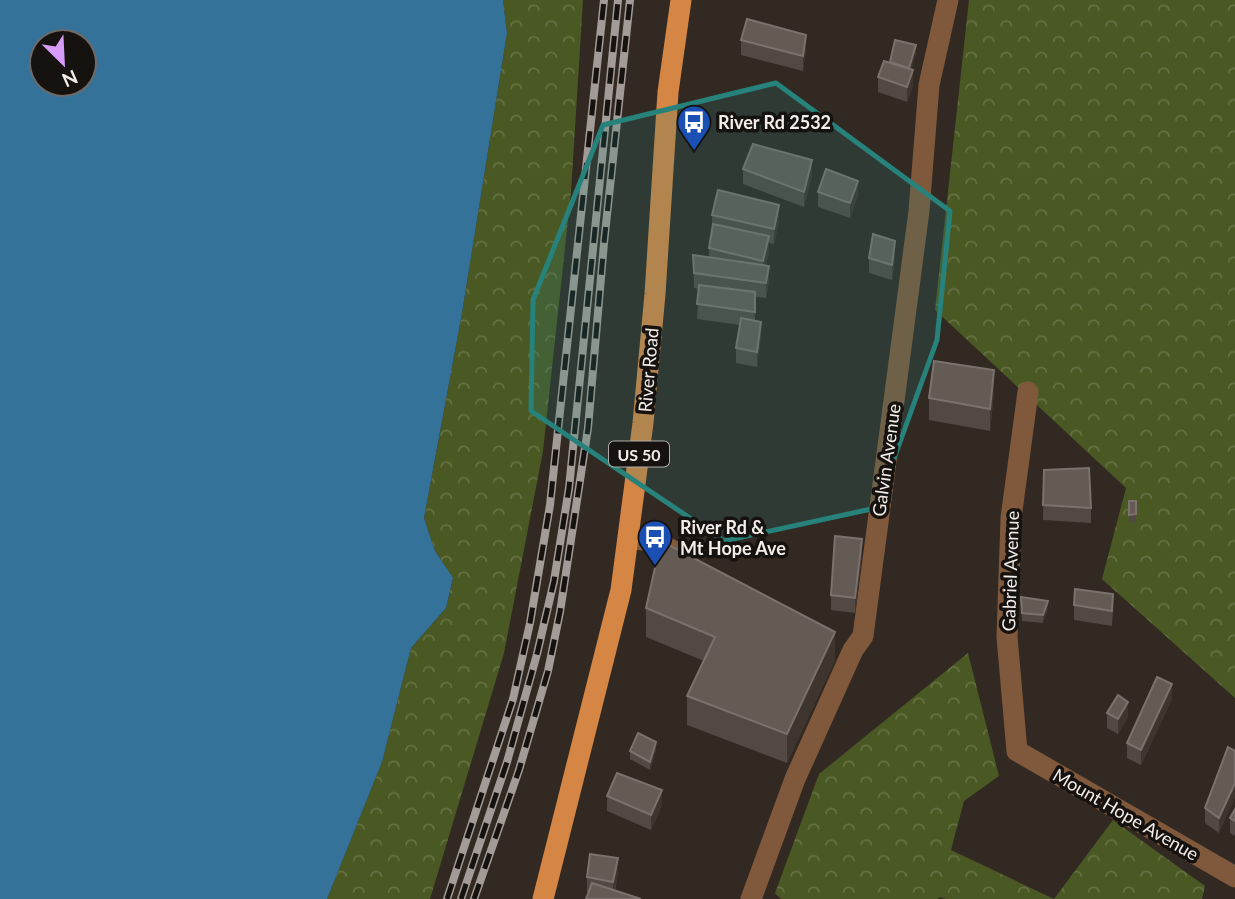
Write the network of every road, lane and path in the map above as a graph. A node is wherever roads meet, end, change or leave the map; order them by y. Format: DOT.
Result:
graph roads {
  1 [pos="681,0"];
  2 [pos="948,0"];
  3 [pos="1028,392"];
  4 [pos="629,538"];
  5 [pos="706,569"];
  6 [pos="1017,751"];
  7 [pos="1235,877"];
  8 [pos="543,899"];
  9 [pos="751,899"];
  1 -- 4 [label="main road, River Road / US 50"];
  2 -- 9 [label="street, Galvin Avenue"];
  3 -- 6 [label="street, Gabriel Avenue"];
  4 -- 5 [label="street"];
  4 -- 8 [label="main road, River Road / US 50"];
  6 -- 7 [label="street, Mount Hope Avenue"];
}
